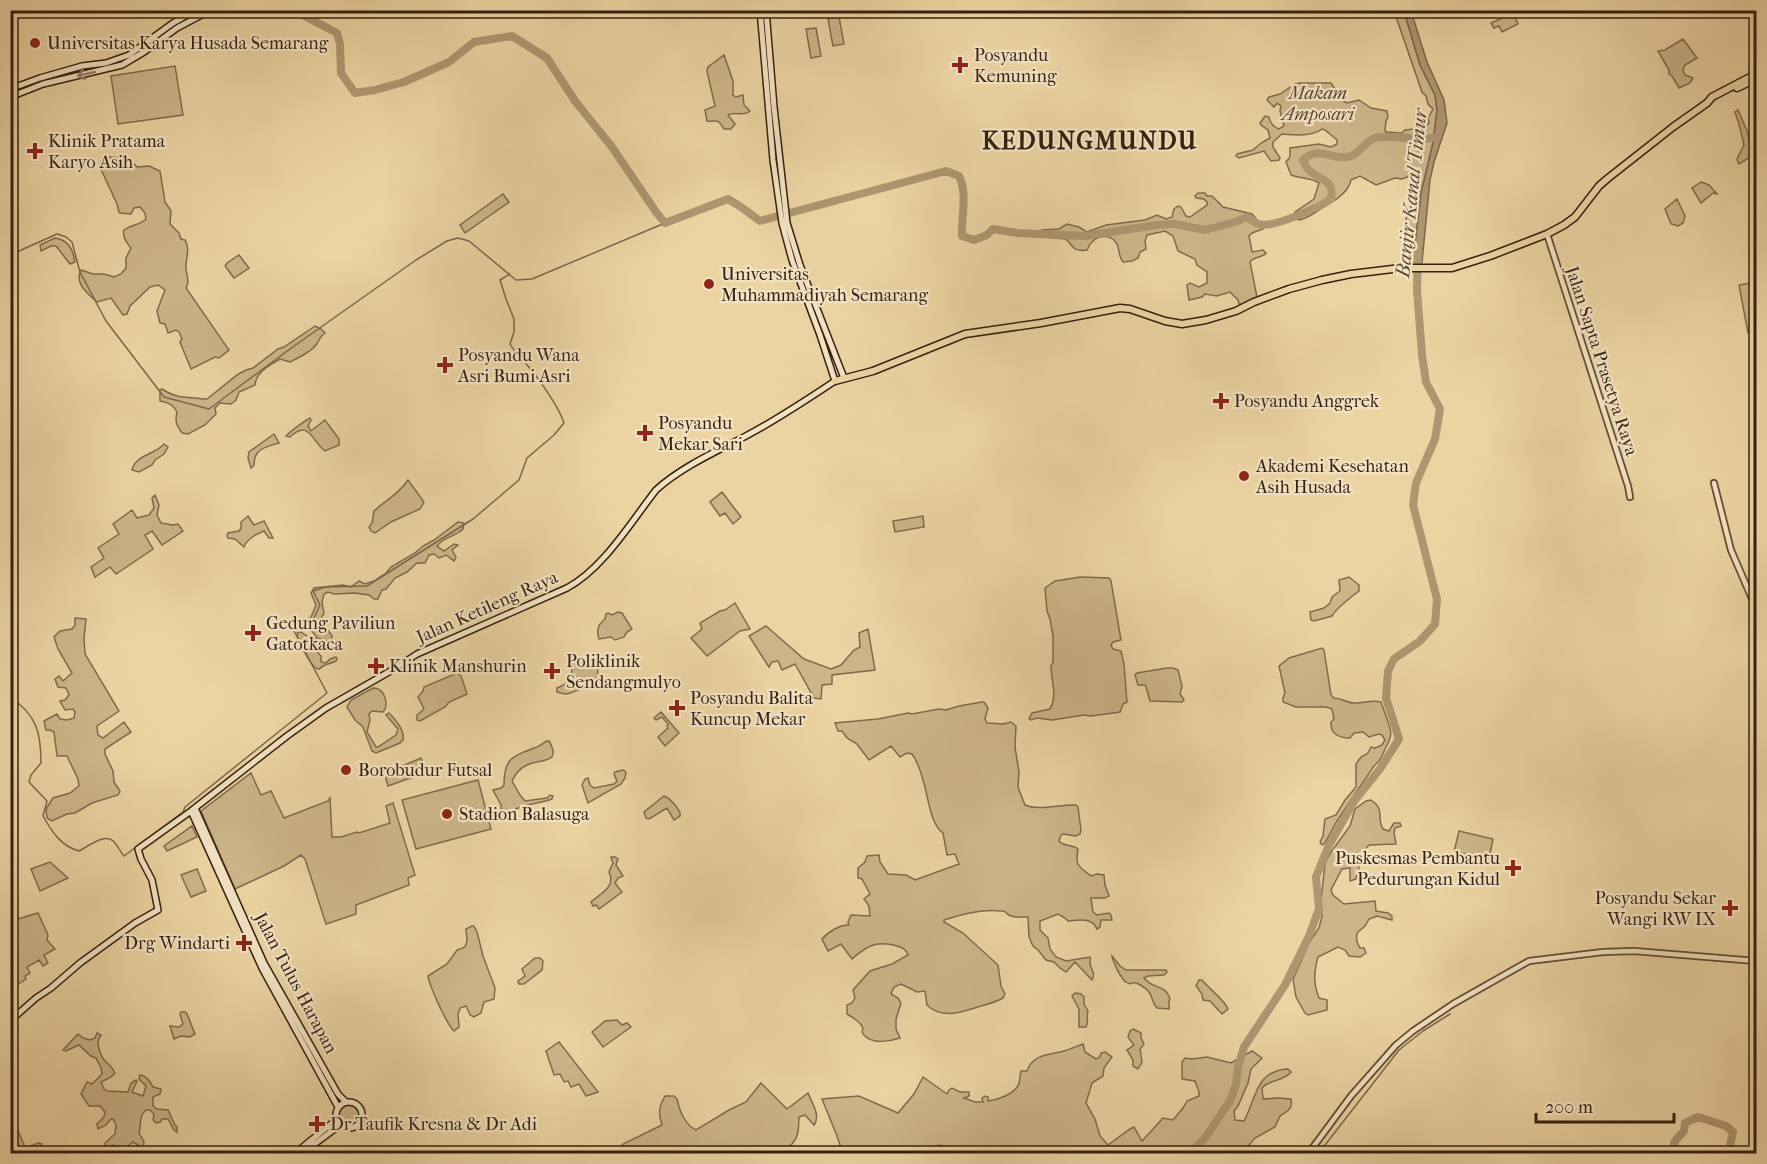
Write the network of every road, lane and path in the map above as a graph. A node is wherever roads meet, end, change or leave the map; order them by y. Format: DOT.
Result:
graph roads {
  1 [pos="196,10"];
  2 [pos="211,10"];
  3 [pos="760,10"];
  4 [pos="766,10"];
  5 [pos="106,63"];
  6 [pos="111,69"];
  7 [pos="1756,74"];
  8 [pos="768,75"];
  9 [pos="1756,79"];
  10 [pos="10,89"];
  11 [pos="10,97"];
  12 [pos="1707,103"];
  13 [pos="1548,234"];
  14 [pos="823,334"];
  15 [pos="844,378"];
  16 [pos="835,381"];
  17 [pos="1714,483"];
  18 [pos="1630,497"];
  19 [pos="1756,608"];
  20 [pos="193,810"];
  21 [pos="247,930"];
  22 [pos="1756,961"];
  23 [pos="10,1021"];
  24 [pos="346,1102"];
  25 [pos="338,1107"];
  26 [pos="338,1122"];
  27 [pos="294,1154"];
  28 [pos="301,1154"];
  29 [pos="1308,1154"];
  1 -- 5 [label="main road"];
  2 -- 6 [label="main road"];
  3 -- 8 [label="main road"];
  4 -- 8 [label="main road"];
  5 -- 6 [label="main road"];
  5 -- 10 [label="main road"];
  6 -- 11 [label="main road, one-way"];
  7 -- 12 [label="main road"];
  8 -- 14 [label="main road"];
  9 -- 12 [label="main road"];
  12 -- 13 [label="main road"];
  13 -- 15 [label="main road"];
  13 -- 18 [label="street, Jalan Sapta Prasetya Raya"];
  14 -- 15 [label="main road"];
  14 -- 16 [label="main road"];
  15 -- 16 [label="main road"];
  16 -- 20 [label="main road, Jalan Ketileng Raya"];
  17 -- 19 [label="street"];
  20 -- 21 [label="main road, Jalan Tulus Harapan"];
  20 -- 23 [label="main road, Jalan Ketileng Raya"];
  21 -- 24 [label="main road, Jalan Tulus Harapan"];
  21 -- 25 [label="main road, Jalan Tulus Harapan"];
  22 -- 29 [label="street"];
  24 -- 25 [label="main road"];
  24 -- 26 [label="main road"];
  25 -- 26 [label="main road"];
  26 -- 27 [label="main road"];
  26 -- 28 [label="main road"];
}
